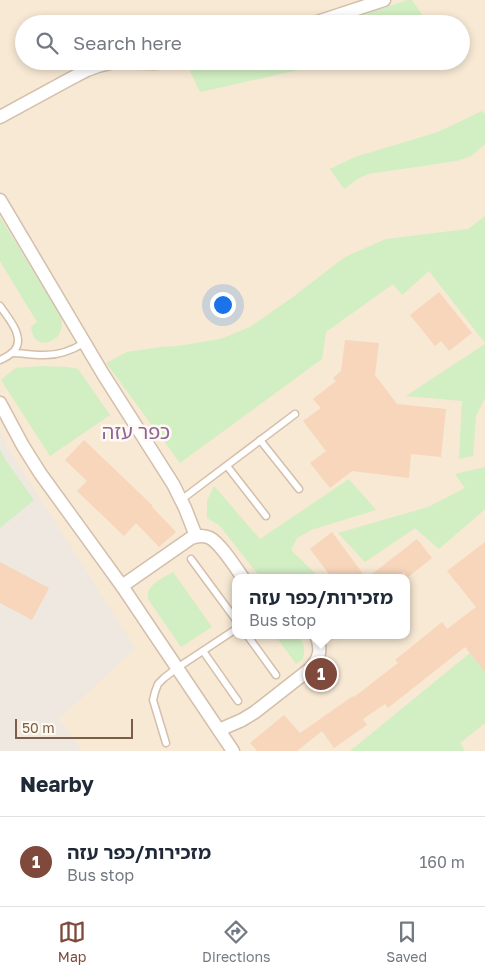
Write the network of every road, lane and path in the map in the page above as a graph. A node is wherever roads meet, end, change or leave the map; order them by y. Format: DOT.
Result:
graph roads {
  1 [pos="384,0"];
  2 [pos="339,15"];
  3 [pos="87,70"];
  4 [pos="0,117"];
  5 [pos="0,200"];
  6 [pos="0,306"];
  7 [pos="84,343"];
  8 [pos="12,353"];
  9 [pos="0,360"];
  10 [pos="0,403"];
  11 [pos="295,414"];
  12 [pos="260,440"];
  13 [pos="227,466"];
  14 [pos="299,489"];
  15 [pos="181,500"];
  16 [pos="266,516"];
  17 [pos="196,536"];
  18 [pos="192,559"];
  19 [pos="240,574"];
  20 [pos="122,586"];
  21 [pos="232,614"];
  22 [pos="232,632"];
  23 [pos="250,639"];
  24 [pos="318,639"];
  25 [pos="202,651"];
  26 [pos="177,668"];
  27 [pos="276,675"];
  28 [pos="238,701"];
  29 [pos="219,730"];
  30 [pos="166,743"];
  31 [pos="233,751"];
  1 -- 2 [label="street"];
  3 -- 4 [label="street"];
  5 -- 7 [label="street"];
  6 -- 8 [label="lane"];
  7 -- 8 [label="lane"];
  7 -- 15 [label="street"];
  8 -- 9 [label="lane"];
  10 -- 20 [label="street"];
  11 -- 12 [label="lane"];
  12 -- 13 [label="lane"];
  12 -- 14 [label="lane"];
  13 -- 15 [label="lane"];
  13 -- 16 [label="lane"];
  15 -- 17 [label="street"];
  17 -- 19 [label="street"];
  17 -- 20 [label="street"];
  18 -- 21 [label="lane"];
  20 -- 26 [label="street"];
  22 -- 25 [label="lane"];
  23 -- 27 [label="lane"];
  24 -- 29 [label="street"];
  25 -- 26 [label="lane"];
  25 -- 28 [label="lane"];
  26 -- 29 [label="street"];
  26 -- 30 [label="lane"];
  29 -- 31 [label="street"];
}
